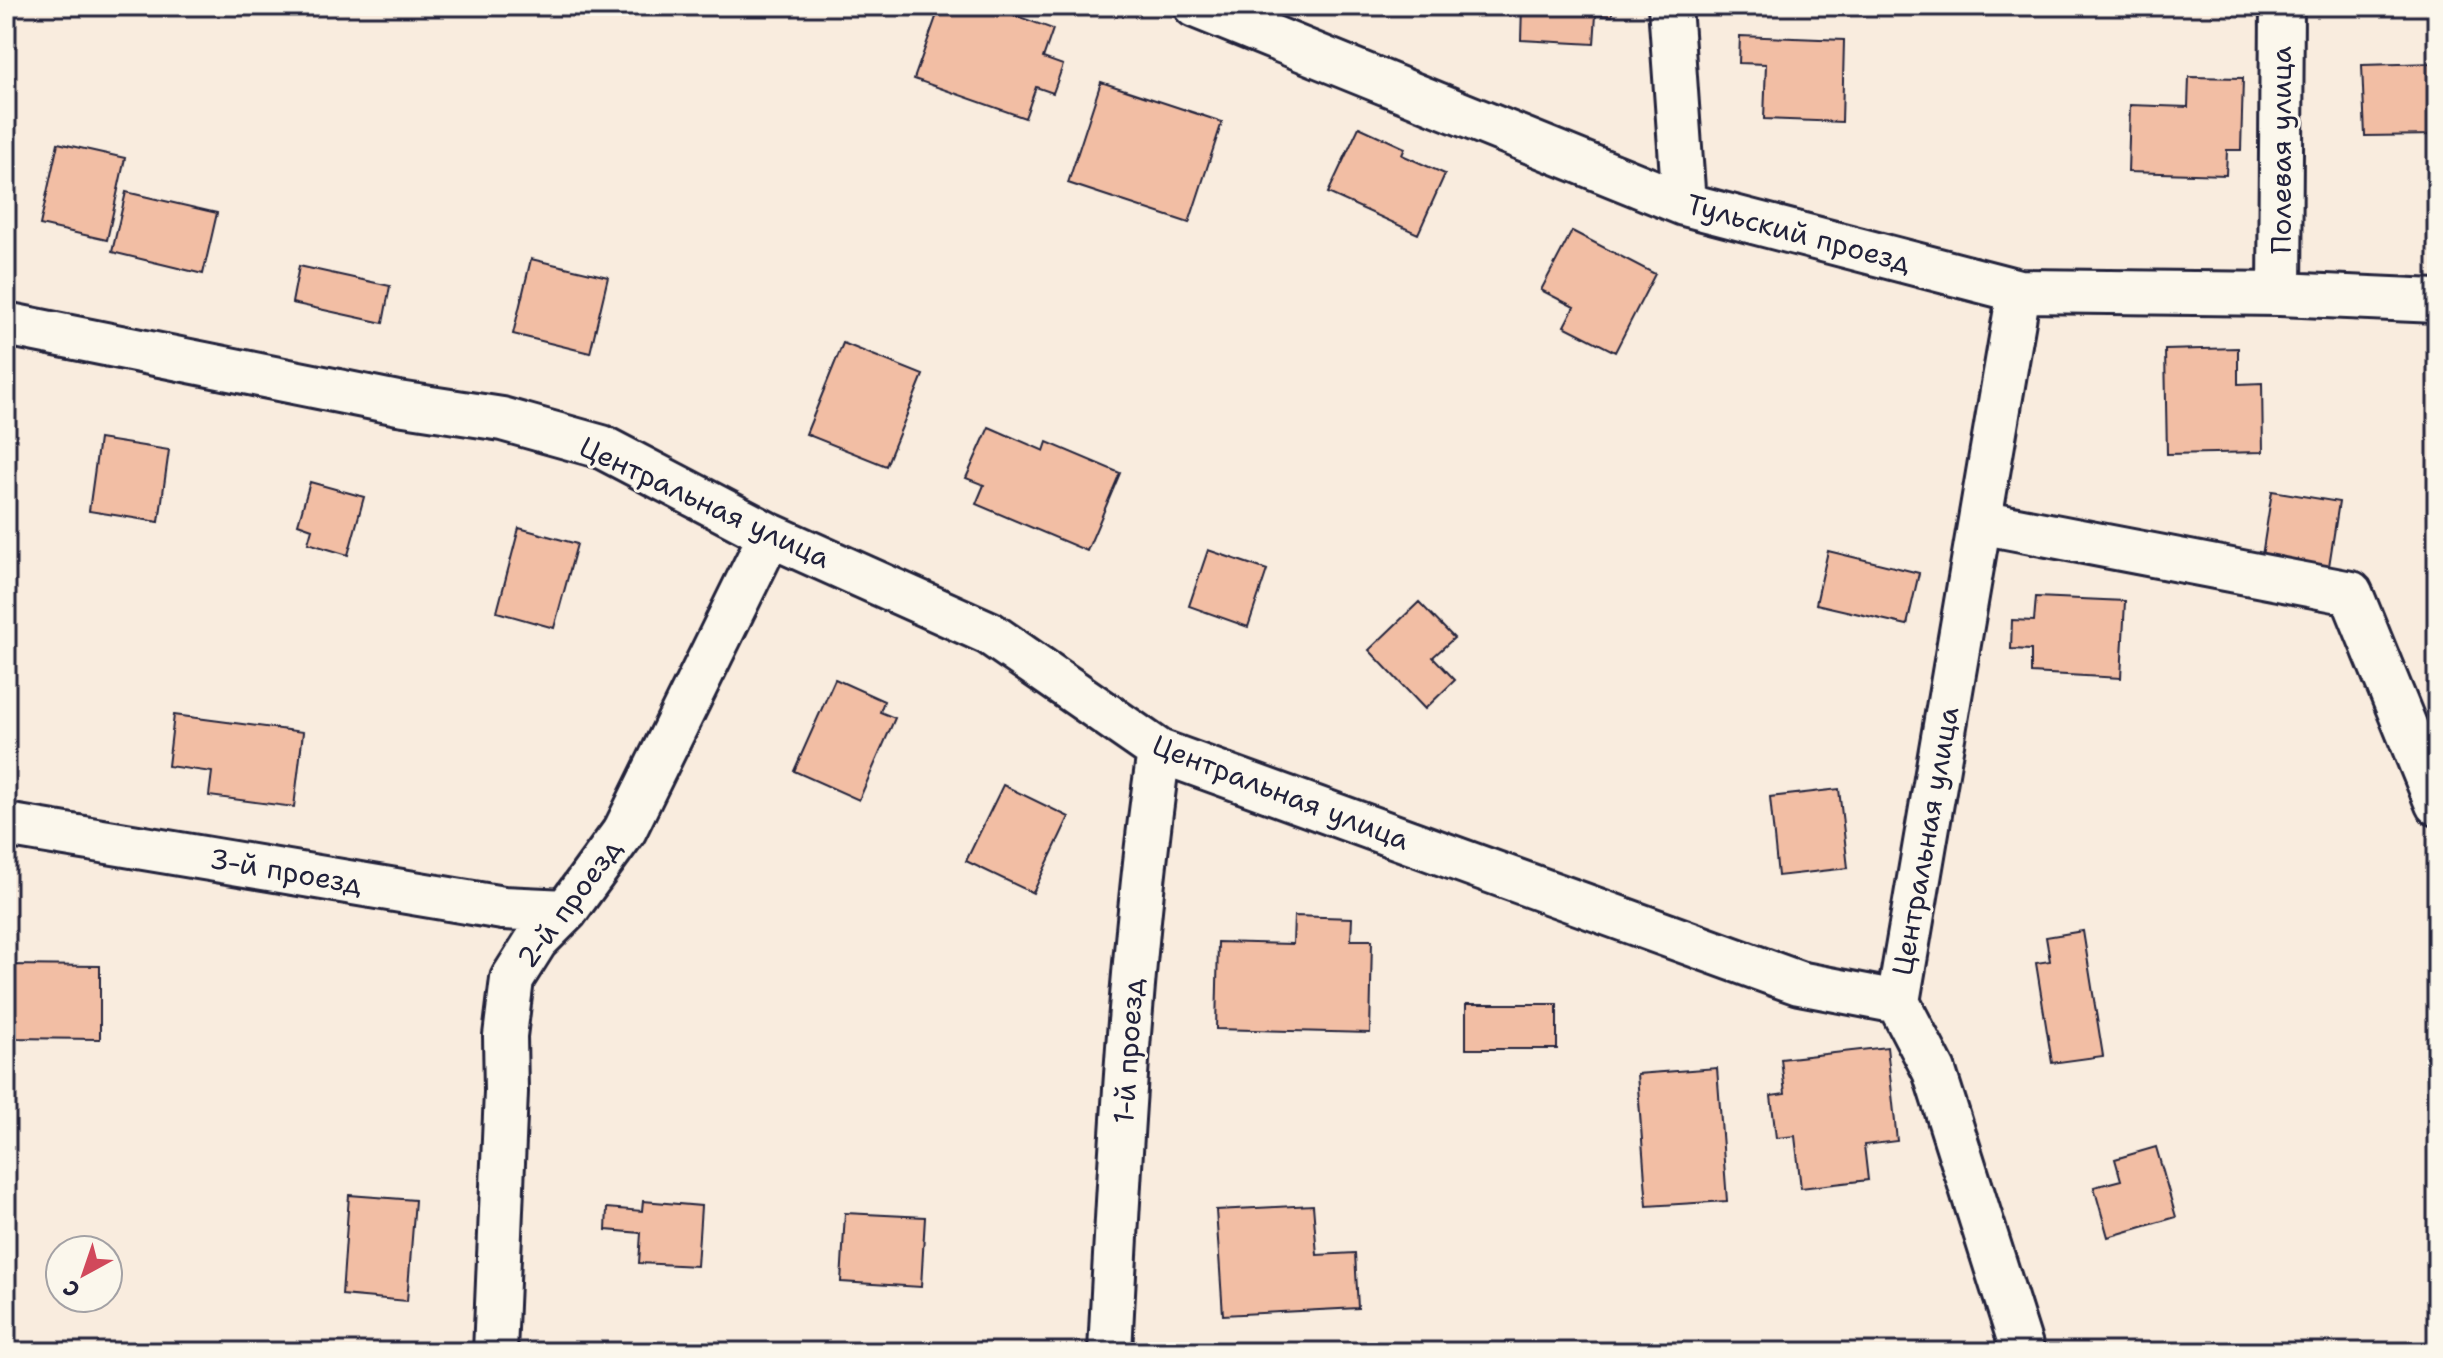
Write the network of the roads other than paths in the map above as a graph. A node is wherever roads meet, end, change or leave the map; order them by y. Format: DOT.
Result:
graph roads {
  1 [pos="1195,6"];
  2 [pos="1670,6"];
  3 [pos="2282,6"];
  4 [pos="1684,204"];
  5 [pos="2019,291"];
  6 [pos="2280,294"];
  7 [pos="2437,301"];
  8 [pos="6,324"];
  9 [pos="1980,522"];
  10 [pos="770,535"];
  11 [pos="1159,751"];
  12 [pos="2437,804"];
  13 [pos="6,825"];
  14 [pos="566,911"];
  15 [pos="1898,1002"];
  16 [pos="495,1352"];
  17 [pos="1110,1352"];
  18 [pos="2023,1352"];
  1 -- 4 [label="street, Тульский проезд"];
  2 -- 4 [label="street"];
  3 -- 6 [label="street, Полевая улица"];
  4 -- 5 [label="street, Тульский проезд"];
  5 -- 6 [label="street, Тульский проезд"];
  5 -- 9 [label="street, Центральная улица"];
  6 -- 7 [label="street, Тульский проезд"];
  8 -- 10 [label="street, Центральная улица"];
  9 -- 12 [label="street"];
  9 -- 15 [label="street, Центральная улица"];
  10 -- 11 [label="street, Центральная улица"];
  10 -- 14 [label="street, 2-й проезд"];
  11 -- 15 [label="street, Центральная улица"];
  11 -- 17 [label="street, 1-й проезд"];
  13 -- 14 [label="street, 3-й проезд"];
  14 -- 16 [label="street, 2-й проезд"];
  15 -- 18 [label="street"];
}
